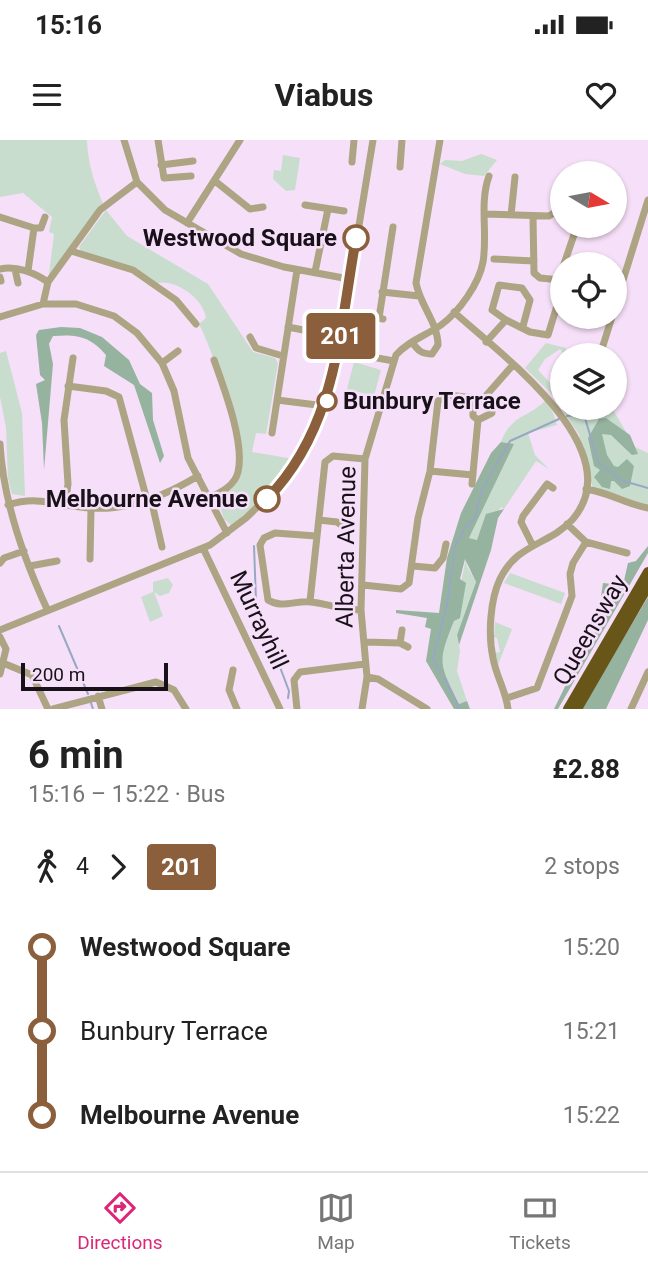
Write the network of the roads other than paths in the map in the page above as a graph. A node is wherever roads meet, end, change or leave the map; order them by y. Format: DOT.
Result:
graph roads {
  1 [pos="135,140"];
  2 [pos="158,140"];
  3 [pos="240,140"];
  4 [pos="354,140"];
  5 [pos="373,140"];
  6 [pos="402,140"];
  7 [pos="440,140"];
  8 [pos="124,141"];
  9 [pos="192,161"];
  10 [pos="352,162"];
  11 [pos="161,165"];
  12 [pos="400,167"];
  13 [pos="191,176"];
  14 [pos="489,176"];
  15 [pos="516,177"];
  16 [pos="215,181"];
  17 [pos="137,182"];
  18 [pos="648,200"];
  19 [pos="305,205"];
  20 [pos="263,207"];
  21 [pos="328,209"];
  22 [pos="344,211"];
  23 [pos="484,214"];
  24 [pos="511,215"];
  25 [pos="550,215"];
  26 [pos="0,217"];
  27 [pos="45,217"];
  28 [pos="533,217"];
  29 [pos="187,223"];
  30 [pos="393,227"];
  31 [pos="34,228"];
  32 [pos="71,251"];
  33 [pos="494,259"];
  34 [pos="504,260"];
  35 [pos="534,261"];
  36 [pos="627,267"];
  37 [pos="0,269"];
  38 [pos="15,269"];
  39 [pos="504,269"];
  40 [pos="297,270"];
  41 [pos="28,271"];
  42 [pos="315,272"];
  43 [pos="550,276"];
  44 [pos="349,279"];
  45 [pos="48,282"];
  46 [pos="18,283"];
  47 [pos="382,292"];
  48 [pos="419,296"];
  49 [pos="43,304"];
  50 [pos="454,312"];
  51 [pos="0,317"];
  52 [pos="383,319"];
  53 [pos="506,320"];
  54 [pos="196,324"];
  55 [pos="523,326"];
  56 [pos="288,327"];
  57 [pos="436,328"];
  58 [pos="550,328"];
  59 [pos="329,335"];
  60 [pos="250,337"];
  61 [pos="412,342"];
  62 [pos="486,342"];
  63 [pos="178,351"];
  64 [pos="339,351"];
  65 [pos="284,356"];
  66 [pos="73,358"];
  67 [pos="214,360"];
  68 [pos="394,361"];
  69 [pos="162,363"];
  70 [pos="513,365"];
  71 [pos="68,386"];
  72 [pos="488,395"];
  73 [pos="473,398"];
  74 [pos="277,400"];
  75 [pos="550,400"];
  76 [pos="325,406"];
  77 [pos="478,420"];
  78 [pos="565,420"];
  79 [pos="272,433"];
  80 [pos="0,444"];
  81 [pos="365,459"];
  82 [pos="430,471"];
  83 [pos="473,475"];
  84 [pos="198,476"];
  85 [pos="472,484"];
  86 [pos="553,488"];
  87 [pos="586,489"];
  88 [pos="211,496"];
  89 [pos="149,500"];
  90 [pos="8,505"];
  91 [pos="65,506"];
  92 [pos="648,508"];
  93 [pos="90,509"];
  94 [pos="319,520"];
  95 [pos="567,524"];
  96 [pos="344,526"];
  97 [pos="227,533"];
  98 [pos="316,536"];
  99 [pos="586,542"];
  100 [pos="446,544"];
  101 [pos="532,544"];
  102 [pos="162,547"];
  103 [pos="204,548"];
  104 [pos="24,551"];
  105 [pos="628,553"];
  106 [pos="90,559"];
  107 [pos="57,561"];
  108 [pos="0,563"];
  109 [pos="30,566"];
  110 [pos="413,566"];
  111 [pos="648,572"];
  112 [pos="363,585"];
  113 [pos="648,586"];
  114 [pos="310,601"];
  115 [pos="47,609"];
  116 [pos="361,610"];
  117 [pos="0,630"];
  118 [pos="402,630"];
  119 [pos="0,637"];
  120 [pos="365,642"];
  121 [pos="400,643"];
  122 [pos="408,647"];
  123 [pos="3,663"];
  124 [pos="365,664"];
  125 [pos="233,670"];
  126 [pos="648,672"];
  127 [pos="0,674"];
  128 [pos="367,677"];
  129 [pos="98,696"];
  130 [pos="507,698"];
  131 [pos="48,709"];
  132 [pos="54,709"];
  133 [pos="102,709"];
  134 [pos="186,709"];
  135 [pos="237,709"];
  136 [pos="280,709"];
  137 [pos="297,709"];
  138 [pos="362,709"];
  139 [pos="427,709"];
  140 [pos="508,709"];
  141 [pos="568,709"];
  142 [pos="576,709"];
  143 [pos="631,709"];
  1 -- 8 [label="street"];
  2 -- 11 [label="street"];
  3 -- 16 [label="street"];
  4 -- 10 [label="street"];
  5 -- 44 [label="street"];
  6 -- 12 [label="street"];
  7 -- 48 [label="street"];
  8 -- 17 [label="street"];
  9 -- 11 [label="street"];
  11 -- 13 [label="street"];
  14 -- 23 [label="street, Alberta Avenue"];
  15 -- 24 [label="street"];
  16 -- 20 [label="street"];
  16 -- 29 [label="street"];
  17 -- 29 [label="street"];
  17 -- 32 [label="street"];
  18 -- 36 [label="street"];
  19 -- 21 [label="street"];
  21 -- 22 [label="street"];
  21 -- 42 [label="street"];
  23 -- 24 [label="street"];
  23 -- 50 [label="street, Alberta Avenue"];
  24 -- 28 [label="street"];
  25 -- 28 [label="street"];
  26 -- 31 [label="street"];
  27 -- 31 [label="street"];
  28 -- 35 [label="street"];
  29 -- 40 [label="street"];
  30 -- 47 [label="street"];
  31 -- 41 [label="street"];
  32 -- 45 [label="street"];
  32 -- 54 [label="street"];
  33 -- 34 [label="street"];
  34 -- 35 [label="street"];
  34 -- 39 [label="street"];
  35 -- 43 [label="street"];
  37 -- 38 [label="street"];
  38 -- 41 [label="street"];
  38 -- 46 [label="street"];
  40 -- 42 [label="street"];
  40 -- 56 [label="street"];
  41 -- 45 [label="street"];
  42 -- 44 [label="street"];
  44 -- 64 [label="street"];
  45 -- 49 [label="street"];
  47 -- 48 [label="street"];
  47 -- 52 [label="street"];
  48 -- 57 [label="street"];
  49 -- 51 [label="street"];
  49 -- 69 [label="street"];
  50 -- 57 [label="street, Alberta Avenue"];
  50 -- 62 [label="street"];
  53 -- 55 [label="street"];
  53 -- 55 [label="street"];
  53 -- 62 [label="street"];
  55 -- 58 [label="street"];
  56 -- 59 [label="street"];
  56 -- 65 [label="street"];
  57 -- 61 [label="street, Alberta Avenue"];
  57 -- 61 [label="street"];
  60 -- 65 [label="street"];
  61 -- 68 [label="street, Alberta Avenue"];
  62 -- 70 [label="street"];
  63 -- 69 [label="street"];
  64 -- 68 [label="street"];
  64 -- 76 [label="street"];
  65 -- 74 [label="street"];
  66 -- 71 [label="street"];
  67 -- 88 [label="street"];
  68 -- 81 [label="street, Alberta Avenue"];
  69 -- 84 [label="street"];
  70 -- 72 [label="street"];
  70 -- 75 [label="street"];
  71 -- 89 [label="street"];
  71 -- 91 [label="street"];
  72 -- 73 [label="street"];
  72 -- 77 [label="street"];
  73 -- 77 [label="street"];
  73 -- 82 [label="street"];
  74 -- 76 [label="street"];
  74 -- 79 [label="street"];
  76 -- 97 [label="street"];
  77 -- 83 [label="street"];
  78 -- 87 [label="street"];
  80 -- 90 [label="street"];
  81 -- 94 [label="street"];
  81 -- 112 [label="street, Alberta Avenue"];
  82 -- 83 [label="street"];
  82 -- 110 [label="street"];
  83 -- 85 [label="street"];
  84 -- 88 [label="street"];
  84 -- 89 [label="street"];
  86 -- 101 [label="street"];
  87 -- 92 [label="street"];
  87 -- 95 [label="street"];
  88 -- 97 [label="street"];
  89 -- 93 [label="street"];
  89 -- 102 [label="street"];
  90 -- 91 [label="street"];
  90 -- 104 [label="street"];
  91 -- 93 [label="street"];
  93 -- 106 [label="street"];
  94 -- 96 [label="street"];
  94 -- 98 [label="street"];
  95 -- 99 [label="street"];
  95 -- 101 [label="street"];
  97 -- 103 [label="street"];
  98 -- 114 [label="street"];
  98 -- 114 [label="street"];
  99 -- 105 [label="street"];
  99 -- 130 [label="street"];
  100 -- 110 [label="street"];
  101 -- 130 [label="street"];
  103 -- 115 [label="street"];
  103 -- 136 [label="street, Murrayhill"];
  104 -- 108 [label="street"];
  104 -- 109 [label="street"];
  107 -- 109 [label="street"];
  109 -- 115 [label="street"];
  110 -- 112 [label="street"];
  111 -- 141 [label="highway, Queensway"];
  112 -- 116 [label="street, Alberta Avenue"];
  113 -- 142 [label="highway, Queensway"];
  114 -- 116 [label="street"];
  115 -- 117 [label="street"];
  116 -- 120 [label="street, Alberta Avenue"];
  118 -- 121 [label="street"];
  119 -- 123 [label="street"];
  120 -- 121 [label="street"];
  120 -- 124 [label="street, Alberta Avenue"];
  121 -- 122 [label="street"];
  123 -- 127 [label="street"];
  123 -- 131 [label="street"];
  124 -- 128 [label="street, Alberta Avenue"];
  124 -- 137 [label="street"];
  125 -- 135 [label="street"];
  126 -- 143 [label="street"];
  128 -- 138 [label="street, Alberta Avenue"];
  128 -- 139 [label="street"];
  129 -- 132 [label="street"];
  129 -- 133 [label="street"];
  129 -- 134 [label="street"];
  130 -- 140 [label="street"];
}
